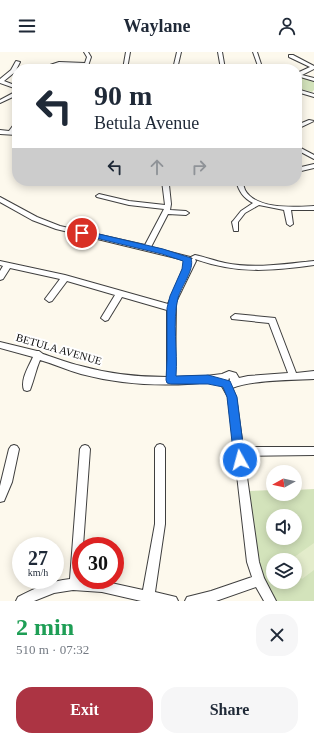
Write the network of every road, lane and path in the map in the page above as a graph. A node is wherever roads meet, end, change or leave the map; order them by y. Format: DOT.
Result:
graph roads {
  1 [pos="86,52"];
  2 [pos="128,52"];
  3 [pos="179,52"];
  4 [pos="220,52"];
  5 [pos="255,52"];
  6 [pos="292,56"];
  7 [pos="56,64"];
  8 [pos="86,64"];
  9 [pos="125,64"];
  10 [pos="176,64"];
  11 [pos="222,64"];
  12 [pos="259,64"];
  13 [pos="313,67"];
  14 [pos="302,72"];
  15 [pos="12,73"];
  16 [pos="302,76"];
  17 [pos="314,80"];
  18 [pos="0,81"];
  19 [pos="12,86"];
  20 [pos="302,91"];
  21 [pos="305,92"];
  22 [pos="302,94"];
  23 [pos="12,96"];
  24 [pos="314,96"];
  25 [pos="0,102"];
  26 [pos="311,121"];
  27 [pos="302,125"];
  28 [pos="0,132"];
  29 [pos="12,133"];
  30 [pos="302,151"];
  31 [pos="314,157"];
  32 [pos="314,166"];
  33 [pos="302,169"];
  34 [pos="166,186"];
  35 [pos="241,186"];
  36 [pos="98,196"];
  37 [pos="1,199"];
  38 [pos="258,203"];
  39 [pos="314,208"];
  40 [pos="287,209"];
  41 [pos="167,210"];
  42 [pos="186,213"];
  43 [pos="290,224"];
  44 [pos="236,229"];
  45 [pos="147,248"];
  46 [pos="191,259"];
  47 [pos="0,263"];
  48 [pos="314,263"];
  49 [pos="8,265"];
  50 [pos="0,277"];
  51 [pos="65,278"];
  52 [pos="120,293"];
  53 [pos="49,299"];
  54 [pos="171,307"];
  55 [pos="235,317"];
  56 [pos="105,318"];
  57 [pos="0,345"];
  58 [pos="38,354"];
  59 [pos="314,375"];
  60 [pos="293,376"];
  61 [pos="173,380"];
  62 [pos="229,381"];
  63 [pos="27,387"];
  64 [pos="160,448"];
  65 [pos="14,449"];
  66 [pos="85,449"];
  67 [pos="314,451"];
  68 [pos="239,452"];
  69 [pos="0,497"];
  70 [pos="78,537"];
  71 [pos="259,580"];
  72 [pos="72,584"];
  73 [pos="109,589"];
  74 [pos="148,597"];
  75 [pos="22,601"];
  76 [pos="172,601"];
  77 [pos="191,601"];
  78 [pos="270,601"];
  1 -- 8 [label="street"];
  2 -- 9 [label="street"];
  3 -- 10 [label="street"];
  4 -- 11 [label="street"];
  5 -- 12 [label="street"];
  6 -- 13 [label="street"];
  7 -- 8 [label="street"];
  13 -- 14 [label="street"];
  15 -- 18 [label="street"];
  16 -- 17 [label="street"];
  18 -- 19 [label="street"];
  20 -- 21 [label="street"];
  21 -- 22 [label="street"];
  21 -- 24 [label="street"];
  23 -- 25 [label="street"];
  26 -- 27 [label="street"];
  28 -- 29 [label="street"];
  30 -- 31 [label="street"];
  32 -- 33 [label="street"];
  34 -- 41 [label="street"];
  35 -- 38 [label="street"];
  36 -- 41 [label="street"];
  37 -- 45 [label="street"];
  38 -- 40 [label="street"];
  38 -- 44 [label="street"];
  39 -- 40 [label="street"];
  40 -- 43 [label="street"];
  41 -- 42 [label="street"];
  41 -- 45 [label="street"];
  45 -- 46 [label="street"];
  46 -- 48 [label="street"];
  46 -- 54 [label="street"];
  47 -- 49 [label="street"];
  49 -- 50 [label="street"];
  49 -- 51 [label="street"];
  51 -- 52 [label="street"];
  51 -- 53 [label="street"];
  52 -- 54 [label="street"];
  52 -- 56 [label="street"];
  54 -- 61 [label="street"];
  55 -- 60 [label="street"];
  57 -- 58 [label="street, BETULA AVENUE"];
  58 -- 61 [label="street, BETULA AVENUE"];
  58 -- 63 [label="street"];
  59 -- 60 [label="street, BETULA AVENUE"];
  60 -- 62 [label="street, BETULA AVENUE"];
  61 -- 62 [label="street, BETULA AVENUE"];
  62 -- 68 [label="street"];
  64 -- 74 [label="street"];
  65 -- 69 [label="street"];
  66 -- 70 [label="street"];
  67 -- 68 [label="street"];
  68 -- 71 [label="street"];
  71 -- 77 [label="street"];
  71 -- 78 [label="street"];
  72 -- 75 [label="street"];
  73 -- 74 [label="street"];
  74 -- 76 [label="street"];
}
